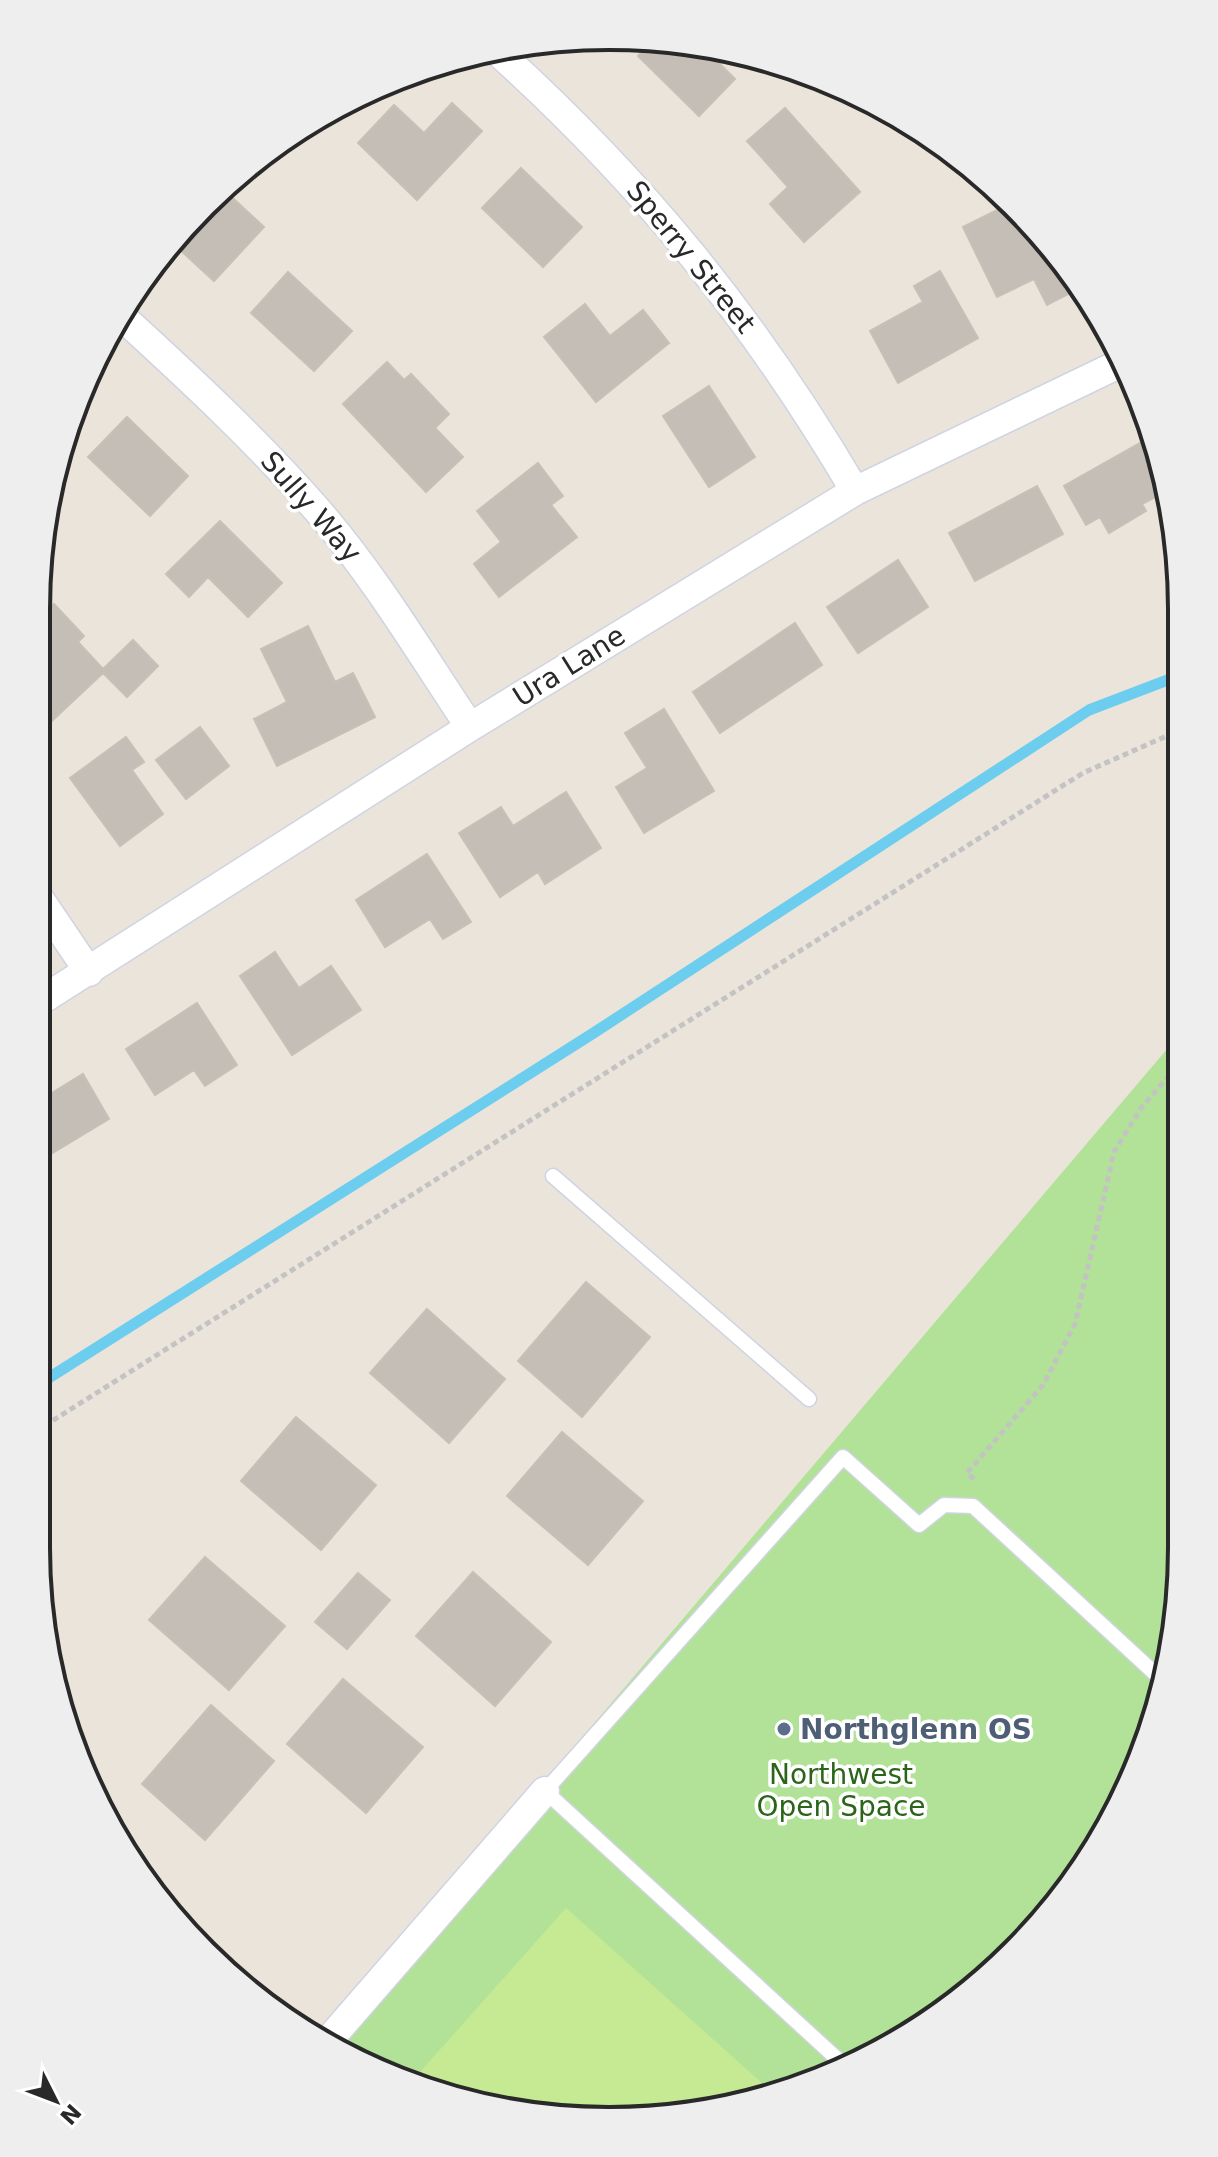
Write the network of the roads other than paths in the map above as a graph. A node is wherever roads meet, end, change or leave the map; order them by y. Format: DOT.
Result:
graph roads {
  1 [pos="507,60"];
  2 [pos="129,323"];
  3 [pos="1112,367"];
  4 [pos="855,491"];
  5 [pos="470,727"];
  6 [pos="50,914"];
  7 [pos="89,972"];
  8 [pos="50,995"];
  9 [pos="553,1176"];
  10 [pos="809,1399"];
  11 [pos="1154,1672"];
  12 [pos="545,1791"];
  13 [pos="334,2034"];
  14 [pos="836,2058"];
  1 -- 4 [label="street, Sperry Street"];
  2 -- 5 [label="street, Sully Way"];
  3 -- 4 [label="street, Ura Lane"];
  4 -- 5 [label="street, Ura Lane"];
  5 -- 7 [label="street, Ura Lane"];
  6 -- 7 [label="street"];
  7 -- 8 [label="street, Ura Lane"];
  9 -- 10 [label="lane"];
  11 -- 12 [label="lane"];
  12 -- 13 [label="street"];
  12 -- 14 [label="lane"];
}
